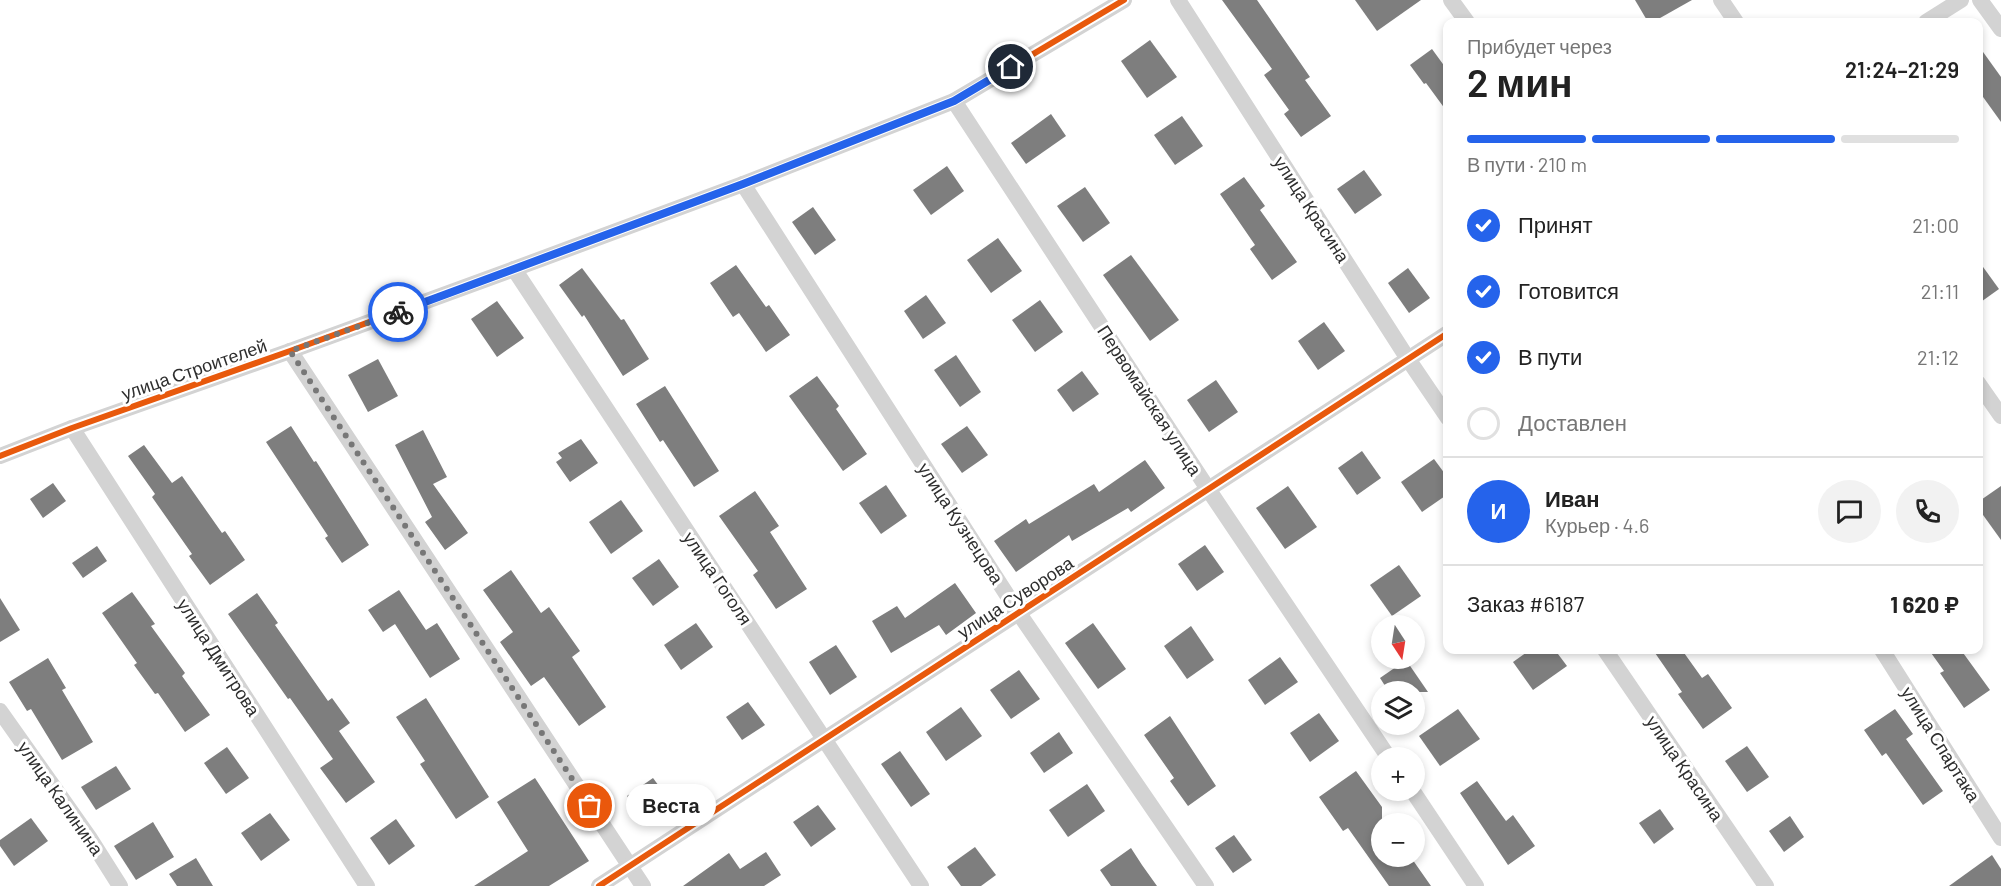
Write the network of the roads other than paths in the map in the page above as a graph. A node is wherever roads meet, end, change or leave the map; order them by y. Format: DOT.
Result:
graph roads {
  1 [pos="1124,0"];
  2 [pos="1178,0"];
  3 [pos="1451,0"];
  4 [pos="1721,0"];
  5 [pos="1961,0"];
  6 [pos="1980,0"];
  7 [pos="1464,18"];
  8 [pos="1733,18"];
  9 [pos="1932,18"];
  10 [pos="2001,29"];
  11 [pos="954,101"];
  12 [pos="743,184"];
  13 [pos="514,269"];
  14 [pos="1443,336"];
  15 [pos="290,351"];
  16 [pos="1408,359"];
  17 [pos="1983,390"];
  18 [pos="1443,411"];
  19 [pos="2001,416"];
  20 [pos="72,428"];
  21 [pos="0,456"];
  22 [pos="1208,489"];
  23 [pos="1018,612"];
  24 [pos="1608,654"];
  25 [pos="1885,654"];
  26 [pos="0,711"];
  27 [pos="824,738"];
  28 [pos="1382,747"];
  29 [pos="1419,801"];
  30 [pos="2001,837"];
  31 [pos="629,865"];
  32 [pos="120,886"];
  33 [pos="367,886"];
  34 [pos="598,886"];
  35 [pos="643,886"];
  36 [pos="921,886"];
  37 [pos="1206,886"];
  38 [pos="1476,886"];
  39 [pos="1766,886"];
  1 -- 11 [label="street, улица Строителей"];
  2 -- 16 [label="street, улица Красина"];
  3 -- 7 [label="street"];
  4 -- 8 [label="street"];
  5 -- 9 [label="street"];
  6 -- 10 [label="street"];
  11 -- 12 [label="street, улица Строителей"];
  11 -- 22 [label="street, Первомайская улица"];
  12 -- 13 [label="street, улица Строителей"];
  12 -- 23 [label="street, улица Кузнецова"];
  13 -- 15 [label="street, улица Строителей"];
  13 -- 27 [label="street, улица Гоголя"];
  14 -- 16 [label="street, улица Суворова"];
  15 -- 20 [label="street, улица Строителей"];
  15 -- 31 [label="street"];
  16 -- 18 [label="street, улица Красина"];
  16 -- 22 [label="street, улица Суворова"];
  17 -- 19 [label="street"];
  20 -- 21 [label="street, улица Строителей"];
  20 -- 33 [label="street, улица Дмитрова"];
  22 -- 23 [label="street, улица Суворова"];
  22 -- 28 [label="street, Первомайская улица"];
  23 -- 27 [label="street, улица Суворова"];
  23 -- 37 [label="street, улица Кузнецова"];
  24 -- 39 [label="street, улица Красина"];
  25 -- 30 [label="street, улица Спартака"];
  26 -- 32 [label="street, улица Калинина"];
  27 -- 31 [label="street, улица Суворова"];
  27 -- 36 [label="street, улица Гоголя"];
  29 -- 38 [label="street"];
  31 -- 34 [label="street, улица Суворова"];
  31 -- 35 [label="street"];
}
